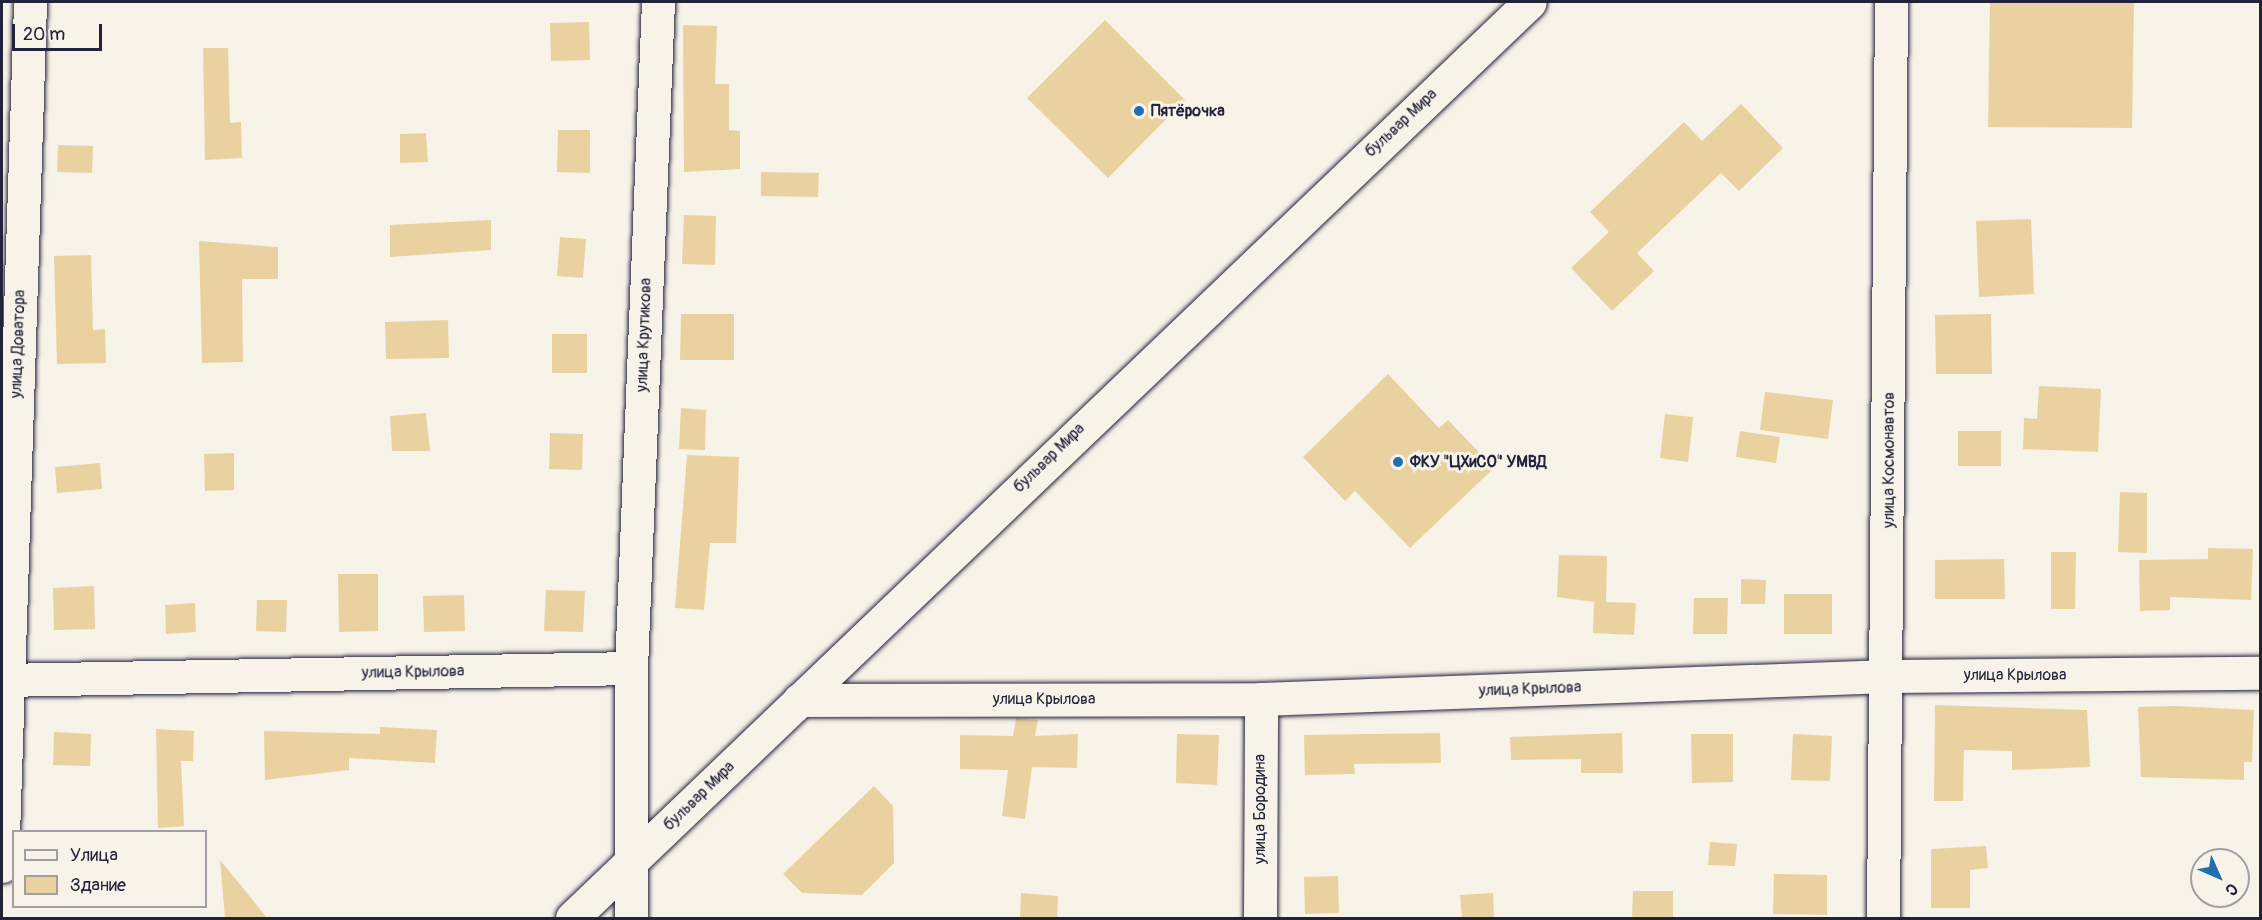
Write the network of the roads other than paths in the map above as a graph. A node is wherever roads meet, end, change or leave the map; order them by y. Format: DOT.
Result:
graph roads {
  1 [pos="30,2"];
  2 [pos="658,2"];
  3 [pos="1530,2"];
  4 [pos="1891,2"];
  5 [pos="631,668"];
  6 [pos="2260,674"];
  7 [pos="1888,676"];
  8 [pos="4,680"];
  9 [pos="1261,699"];
  10 [pos="799,700"];
  11 [pos="630,861"];
  12 [pos="2,866"];
  13 [pos="572,918"];
  14 [pos="631,918"];
  15 [pos="1260,918"];
  16 [pos="1883,918"];
  1 -- 8 [label="street, улица Доватора"];
  2 -- 5 [label="street, улица Крутикова"];
  3 -- 10 [label="street, бульвар Мира"];
  4 -- 7 [label="street, улица Космонавтов"];
  5 -- 8 [label="street, улица Крылова"];
  5 -- 11 [label="street"];
  6 -- 7 [label="street, улица Крылова"];
  7 -- 9 [label="street, улица Крылова"];
  7 -- 16 [label="street, улица Космонавтов"];
  8 -- 12 [label="street, улица Доватора"];
  9 -- 10 [label="street, улица Крылова"];
  9 -- 15 [label="street, улица Бородина"];
  10 -- 11 [label="street, бульвар Мира"];
  11 -- 13 [label="street, бульвар Мира"];
  11 -- 14 [label="street"];
}
